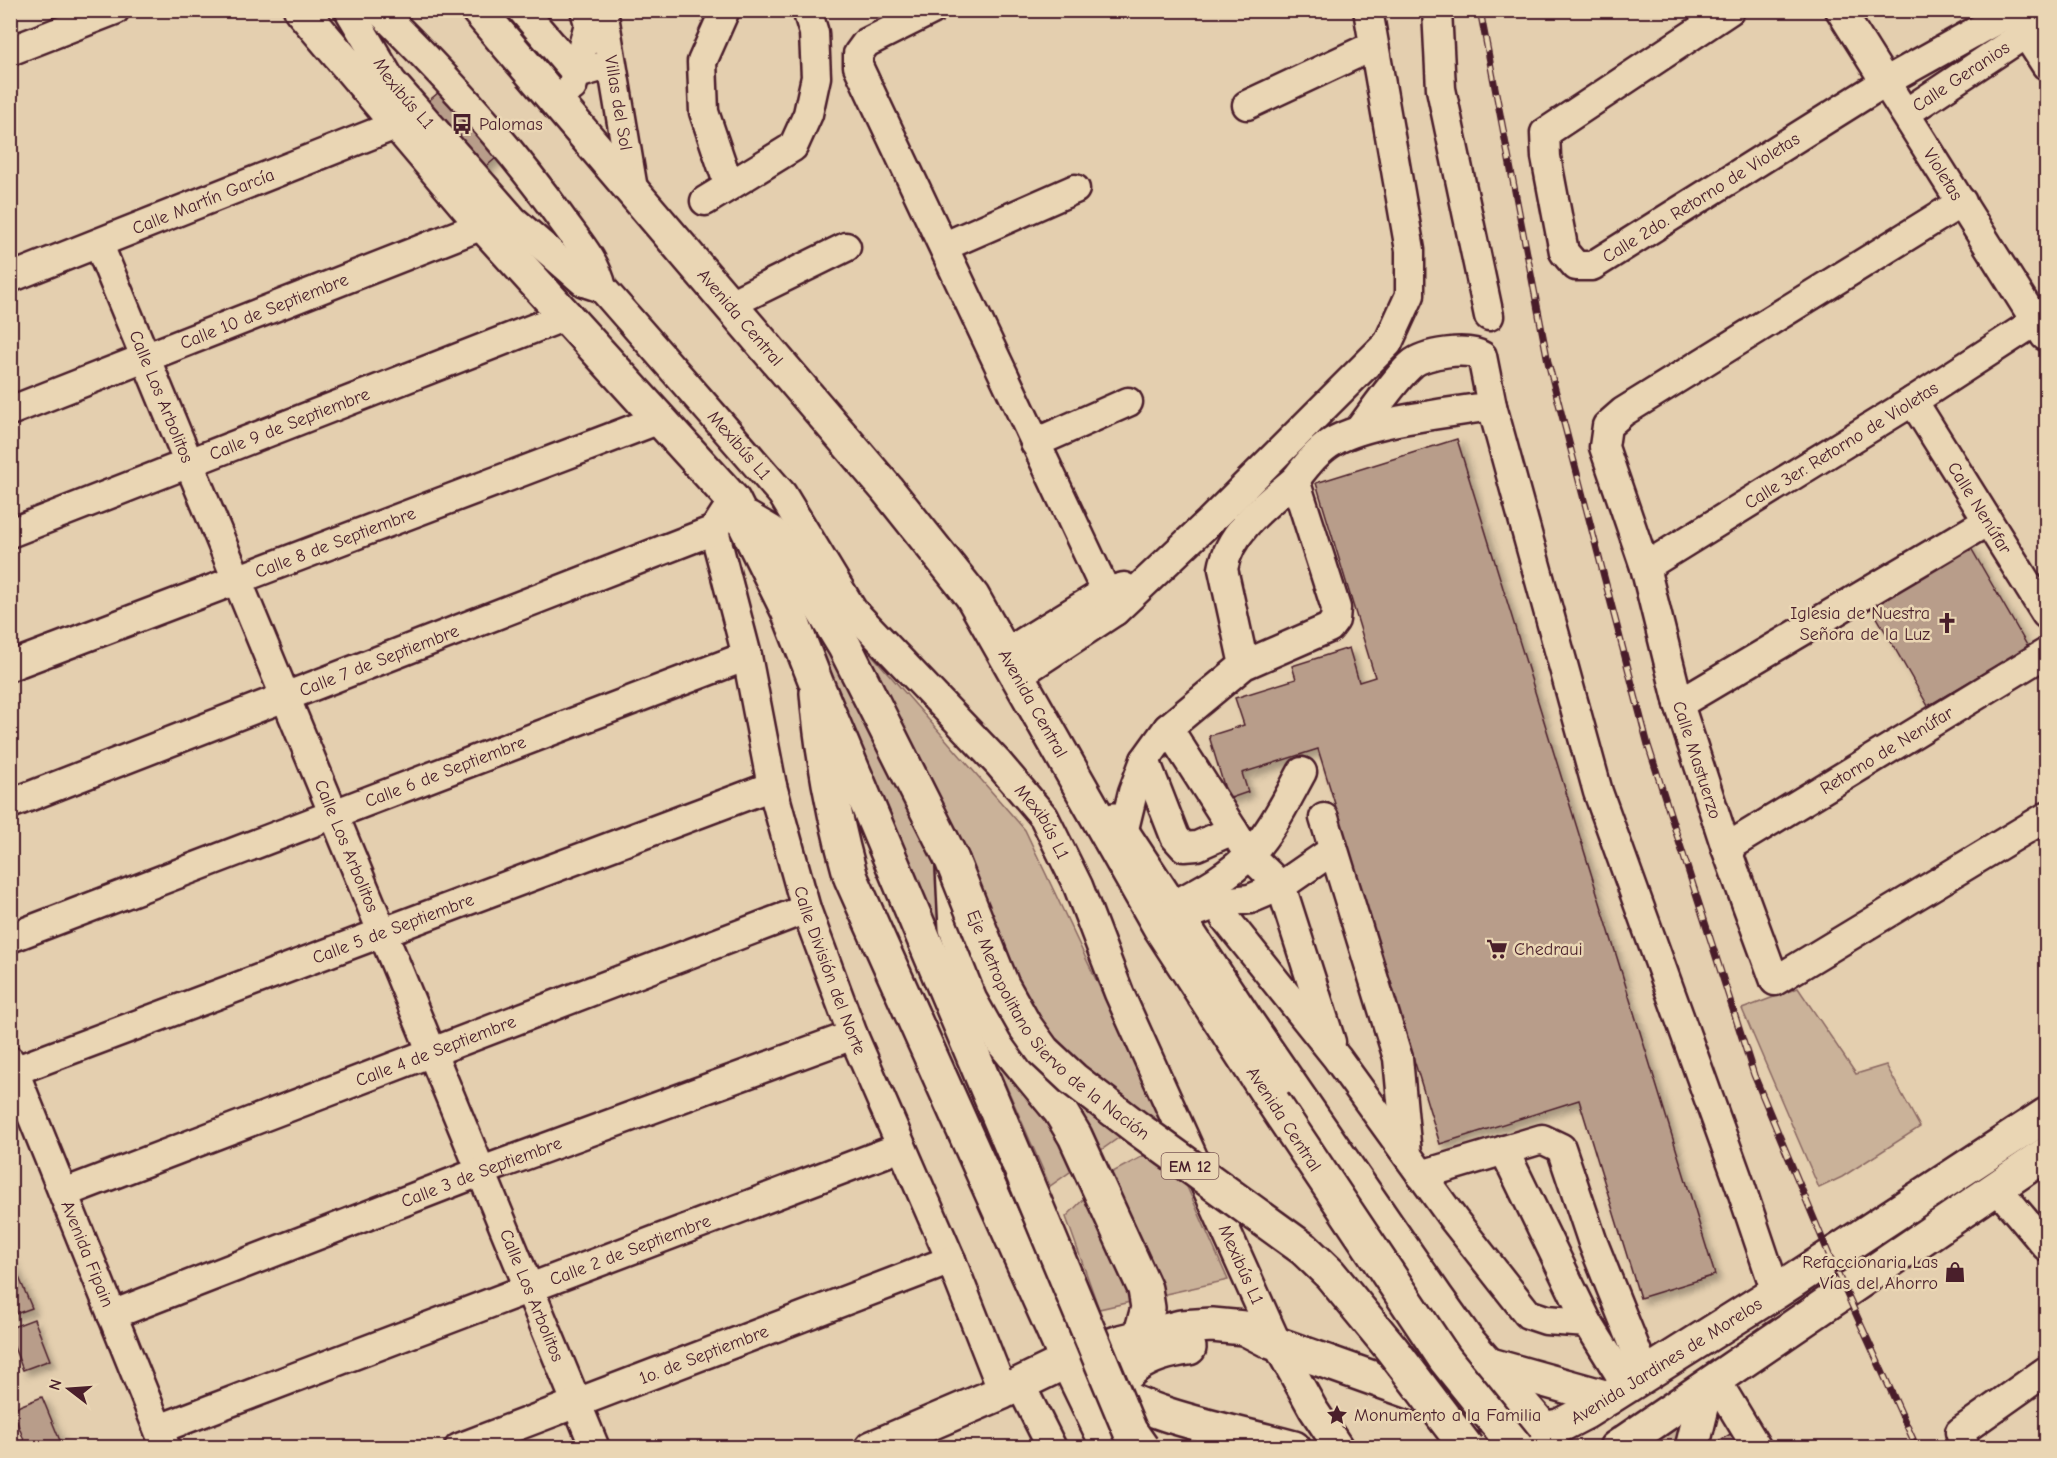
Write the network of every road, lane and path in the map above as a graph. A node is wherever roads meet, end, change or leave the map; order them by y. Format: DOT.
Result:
graph roads {
  1 [pos="115,10"];
  2 [pos="301,10"];
  3 [pos="349,10"];
  4 [pos="379,10"];
  5 [pos="478,10"];
  6 [pos="522,10"];
  7 [pos="725,10"];
  8 [pos="807,10"];
  9 [pos="932,10"];
  10 [pos="1368,10"];
  11 [pos="1437,10"];
  12 [pos="1730,10"];
  13 [pos="1840,10"];
  14 [pos="600,11"];
  15 [pos="2029,22"];
  16 [pos="1373,46"];
  17 [pos="10,51"];
  18 [pos="610,64"];
  19 [pos="2046,65"];
  20 [pos="578,74"];
  21 [pos="1885,82"];
  22 [pos="1247,105"];
  23 [pos="563,111"];
  24 [pos="1906,113"];
  25 [pos="398,124"];
  26 [pos="729,186"];
  27 [pos="1075,189"];
  28 [pos="634,195"];
  29 [pos="705,201"];
  30 [pos="1962,202"];
  31 [pos="483,225"];
  32 [pos="99,245"];
  33 [pos="945,246"];
  34 [pos="846,247"];
  35 [pos="10,278"];
  36 [pos="602,288"];
  37 [pos="728,305"];
  38 [pos="568,315"];
  39 [pos="1489,316"];
  40 [pos="2041,329"];
  41 [pos="146,359"];
  42 [pos="1913,401"];
  43 [pos="1128,402"];
  44 [pos="1492,406"];
  45 [pos="10,411"];
  46 [pos="660,419"];
  47 [pos="1359,430"];
  48 [pos="1035,443"];
  49 [pos="190,464"];
  50 [pos="1295,480"];
  51 [pos="739,508"];
  52 [pos="1988,521"];
  53 [pos="714,530"];
  54 [pos="10,533"];
  55 [pos="1645,567"];
  56 [pos="238,581"];
  57 [pos="1110,602"];
  58 [pos="2046,614"];
  59 [pos="2046,653"];
  60 [pos="747,656"];
  61 [pos="1012,664"];
  62 [pos="1244,665"];
  63 [pos="10,666"];
  64 [pos="817,685"];
  65 [pos="286,697"];
  66 [pos="1679,704"];
  67 [pos="1039,713"];
  68 [pos="1168,728"];
  69 [pos="1144,760"];
  70 [pos="1302,772"];
  71 [pos="772,786"];
  72 [pos="10,804"];
  73 [pos="334,814"];
  74 [pos="2046,817"];
  75 [pos="1324,818"];
  76 [pos="1233,830"];
  77 [pos="1123,833"];
  78 [pos="1726,848"];
  79 [pos="1333,850"];
  80 [pos="1249,855"];
  81 [pos="952,860"];
  82 [pos="1281,885"];
  83 [pos="1250,899"];
  84 [pos="806,909"];
  85 [pos="1225,918"];
  86 [pos="1181,920"];
  87 [pos="383,932"];
  88 [pos="10,938"];
  89 [pos="853,1035"];
  90 [pos="433,1052"];
  91 [pos="1337,1058"];
  92 [pos="12,1066"];
  93 [pos="2046,1115"];
  94 [pos="901,1148"];
  95 [pos="1504,1150"];
  96 [pos="2046,1154"];
  97 [pos="1414,1165"];
  98 [pos="482,1171"];
  99 [pos="1997,1188"];
  100 [pos="64,1193"];
  101 [pos="2046,1246"];
  102 [pos="951,1260"];
  103 [pos="530,1288"];
  104 [pos="1776,1292"];
  105 [pos="112,1315"];
  106 [pos="1588,1323"];
  107 [pos="1140,1337"];
  108 [pos="1274,1343"];
  109 [pos="1066,1360"];
  110 [pos="1487,1364"];
  111 [pos="2046,1371"];
  112 [pos="1711,1383"];
  113 [pos="1012,1388"];
  114 [pos="1112,1392"];
  115 [pos="1617,1393"];
  116 [pos="578,1402"];
  117 [pos="1480,1414"];
  118 [pos="1736,1414"];
  119 [pos="162,1438"];
  120 [pos="1103,1438"];
  121 [pos="1540,1441"];
  122 [pos="875,1447"];
  123 [pos="459,1448"];
  124 [pos="595,1448"];
  125 [pos="1052,1448"];
  126 [pos="1142,1448"];
  127 [pos="1294,1448"];
  128 [pos="1339,1448"];
  129 [pos="1458,1448"];
  130 [pos="1467,1448"];
  131 [pos="1615,1448"];
  132 [pos="1692,1448"];
  133 [pos="1750,1448"];
  134 [pos="1757,1448"];
  135 [pos="1965,1448"];
  1 -- 17 [label="street"];
  2 -- 25 [label="main road"];
  3 -- 36 [label="street, Mexibús L1"];
  4 -- 36 [label="street, Mexibús L1"];
  5 -- 23 [label="main road, Avenida Central"];
  6 -- 20 [label="street"];
  7 -- 26 [label="street"];
  8 -- 26 [label="street"];
  9 -- 33 [label="street"];
  10 -- 16 [label="street"];
  11 -- 39 [label="street"];
  12 -- 21 [label="street, Calle 2do. Retorno de Violetas"];
  13 -- 21 [label="street, Violetas"];
  14 -- 18 [label="street, Villas del Sol"];
  14 -- 20 [label="street"];
  15 -- 19 [label="street"];
  15 -- 21 [label="street, Calle Geranios"];
  15 -- 24 [label="street, Calle Geranios"];
  16 -- 22 [label="street"];
  16 -- 57 [label="street"];
  18 -- 20 [label="street"];
  18 -- 28 [label="street, Villas del Sol"];
  20 -- 23 [label="street"];
  21 -- 24 [label="street, Violetas"];
  23 -- 28 [label="main road, Avenida Central"];
  24 -- 30 [label="street, Violetas"];
  25 -- 31 [label="main road"];
  25 -- 32 [label="street, Calle Martín García"];
  26 -- 29 [label="street"];
  27 -- 33 [label="street"];
  28 -- 37 [label="main road, Avenida Central"];
  30 -- 40 [label="street, Violetas"];
  30 -- 55 [label="street"];
  31 -- 38 [label="main road"];
  31 -- 41 [label="street, Calle 10 de Septiembre"];
  32 -- 35 [label="street, Calle Martín García"];
  32 -- 41 [label="street, Calle Los Arbolitos"];
  33 -- 48 [label="street"];
  34 -- 37 [label="street"];
  36 -- 108 [label="street, Mexibús L1"];
  37 -- 61 [label="main road, Avenida Central"];
  38 -- 46 [label="main road"];
  38 -- 49 [label="street, Calle 9 de Septiembre"];
  40 -- 42 [label="street, Calle 3er. Retorno de Violetas"];
  41 -- 45 [label="street, Calle 10 de Septiembre"];
  41 -- 49 [label="street, Calle Los Arbolitos"];
  42 -- 52 [label="street, Calle Nenúfar"];
  42 -- 55 [label="street, Calle 3er. Retorno de Violetas"];
  43 -- 48 [label="street"];
  44 -- 47 [label="street"];
  44 -- 47 [label="street"];
  44 -- 104 [label="street"];
  46 -- 51 [label="main road"];
  46 -- 56 [label="street, Calle 8 de Septiembre"];
  47 -- 50 [label="street"];
  48 -- 57 [label="street"];
  49 -- 54 [label="street, Calle 9 de Septiembre"];
  49 -- 56 [label="street, Calle Los Arbolitos"];
  50 -- 62 [label="street"];
  50 -- 62 [label="street"];
  51 -- 53 [label="street"];
  51 -- 64 [label="main road"];
  51 -- 81 [label="main road, Eje Metropolitano Siervo de la Nación"];
  52 -- 58 [label="street, Calle Nenúfar"];
  52 -- 66 [label="street, Calle Mastuerzo"];
  53 -- 60 [label="street, Calle División del Norte"];
  53 -- 65 [label="street, Calle 7 de Septiembre"];
  55 -- 66 [label="street"];
  56 -- 63 [label="street, Calle 8 de Septiembre"];
  56 -- 65 [label="street, Calle Los Arbolitos"];
  57 -- 61 [label="street"];
  59 -- 78 [label="street, Retorno de Nenúfar"];
  60 -- 71 [label="street, Calle División del Norte"];
  60 -- 73 [label="street, Calle 6 de Septiembre"];
  61 -- 67 [label="main road, Avenida Central"];
  62 -- 68 [label="street"];
  64 -- 109 [label="main road"];
  64 -- 126 [label="main road, bridge"];
  65 -- 72 [label="street, Calle 7 de Septiembre"];
  65 -- 73 [label="street, Calle Los Arbolitos"];
  66 -- 78 [label="street, Calle Mastuerzo"];
  67 -- 77 [label="main road"];
  67 -- 121 [label="main road, Avenida Central, bridge"];
  68 -- 69 [label="street"];
  68 -- 76 [label="street"];
  69 -- 76 [label="street"];
  69 -- 77 [label="street"];
  70 -- 80 [label="street"];
  71 -- 84 [label="street, Calle División del Norte"];
  71 -- 87 [label="street, Calle 5 de Septiembre"];
  73 -- 87 [label="street, Calle Los Arbolitos"];
  73 -- 88 [label="street, Calle 6 de Septiembre"];
  74 -- 78 [label="street, Calle Mastuerzo"];
  75 -- 79 [label="street"];
  76 -- 80 [label="street"];
  77 -- 86 [label="main road"];
  79 -- 82 [label="street"];
  79 -- 97 [label="street"];
  80 -- 82 [label="street"];
  80 -- 86 [label="street"];
  81 -- 107 [label="main road"];
  81 -- 130 [label="main road, Eje Metropolitano Siervo de la Nación / EM 12, bridge"];
  82 -- 83 [label="street"];
  82 -- 91 [label="street"];
  83 -- 85 [label="street"];
  83 -- 86 [label="street"];
  84 -- 89 [label="street, Calle División del Norte"];
  84 -- 90 [label="street, Calle 4 de Septiembre"];
  85 -- 86 [label="street"];
  85 -- 91 [label="street"];
  86 -- 110 [label="main road"];
  87 -- 90 [label="street, Calle Los Arbolitos"];
  87 -- 92 [label="street, Calle 5 de Septiembre"];
  89 -- 94 [label="street, Calle División del Norte"];
  89 -- 98 [label="street, Calle 3 de Septiembre"];
  90 -- 98 [label="street, Calle Los Arbolitos"];
  90 -- 100 [label="street, Calle 4 de Septiembre"];
  91 -- 97 [label="street"];
  92 -- 100 [label="street, Avenida Fipain"];
  93 -- 104 [label="main road, Avenida Jardines de Morelos"];
  94 -- 102 [label="street, Calle División del Norte"];
  94 -- 103 [label="street, Calle 2 de Septiembre"];
  95 -- 97 [label="street"];
  95 -- 106 [label="street"];
  95 -- 115 [label="street"];
  96 -- 99 [label="main road"];
  97 -- 106 [label="street"];
  98 -- 103 [label="street, Calle Los Arbolitos"];
  98 -- 105 [label="street, Calle 3 de Septiembre"];
  99 -- 101 [label="street"];
  99 -- 112 [label="main road"];
  100 -- 105 [label="street, Avenida Fipain"];
  102 -- 113 [label="street, Calle División del Norte"];
  102 -- 116 [label="street, 1o. de Septiembre"];
  103 -- 116 [label="street, Calle Los Arbolitos"];
  103 -- 119 [label="street, Calle 2 de Septiembre"];
  104 -- 115 [label="main road, Avenida Jardines de Morelos"];
  105 -- 119 [label="street, Avenida Fipain"];
  106 -- 115 [label="street"];
  107 -- 108 [label="main road"];
  107 -- 109 [label="main road"];
  108 -- 114 [label="main road"];
  108 -- 117 [label="main road"];
  108 -- 128 [label="street, Mexibús L1"];
  109 -- 113 [label="main road"];
  109 -- 114 [label="main road"];
  109 -- 120 [label="main road"];
  110 -- 115 [label="main road"];
  110 -- 117 [label="main road"];
  110 -- 121 [label="main road"];
  111 -- 135 [label="street"];
  112 -- 118 [label="street"];
  112 -- 131 [label="main road"];
  112 -- 132 [label="main road"];
  113 -- 122 [label="main road"];
  113 -- 125 [label="street, Calle División del Norte"];
  114 -- 120 [label="main road"];
  114 -- 127 [label="main road"];
  115 -- 121 [label="main road, Avenida Jardines de Morelos"];
  115 -- 131 [label="main road"];
  116 -- 123 [label="street, 1o. de Septiembre"];
  116 -- 124 [label="street, Calle Los Arbolitos"];
  117 -- 121 [label="main road"];
  117 -- 129 [label="main road"];
  118 -- 133 [label="street"];
  118 -- 134 [label="street"];
}
